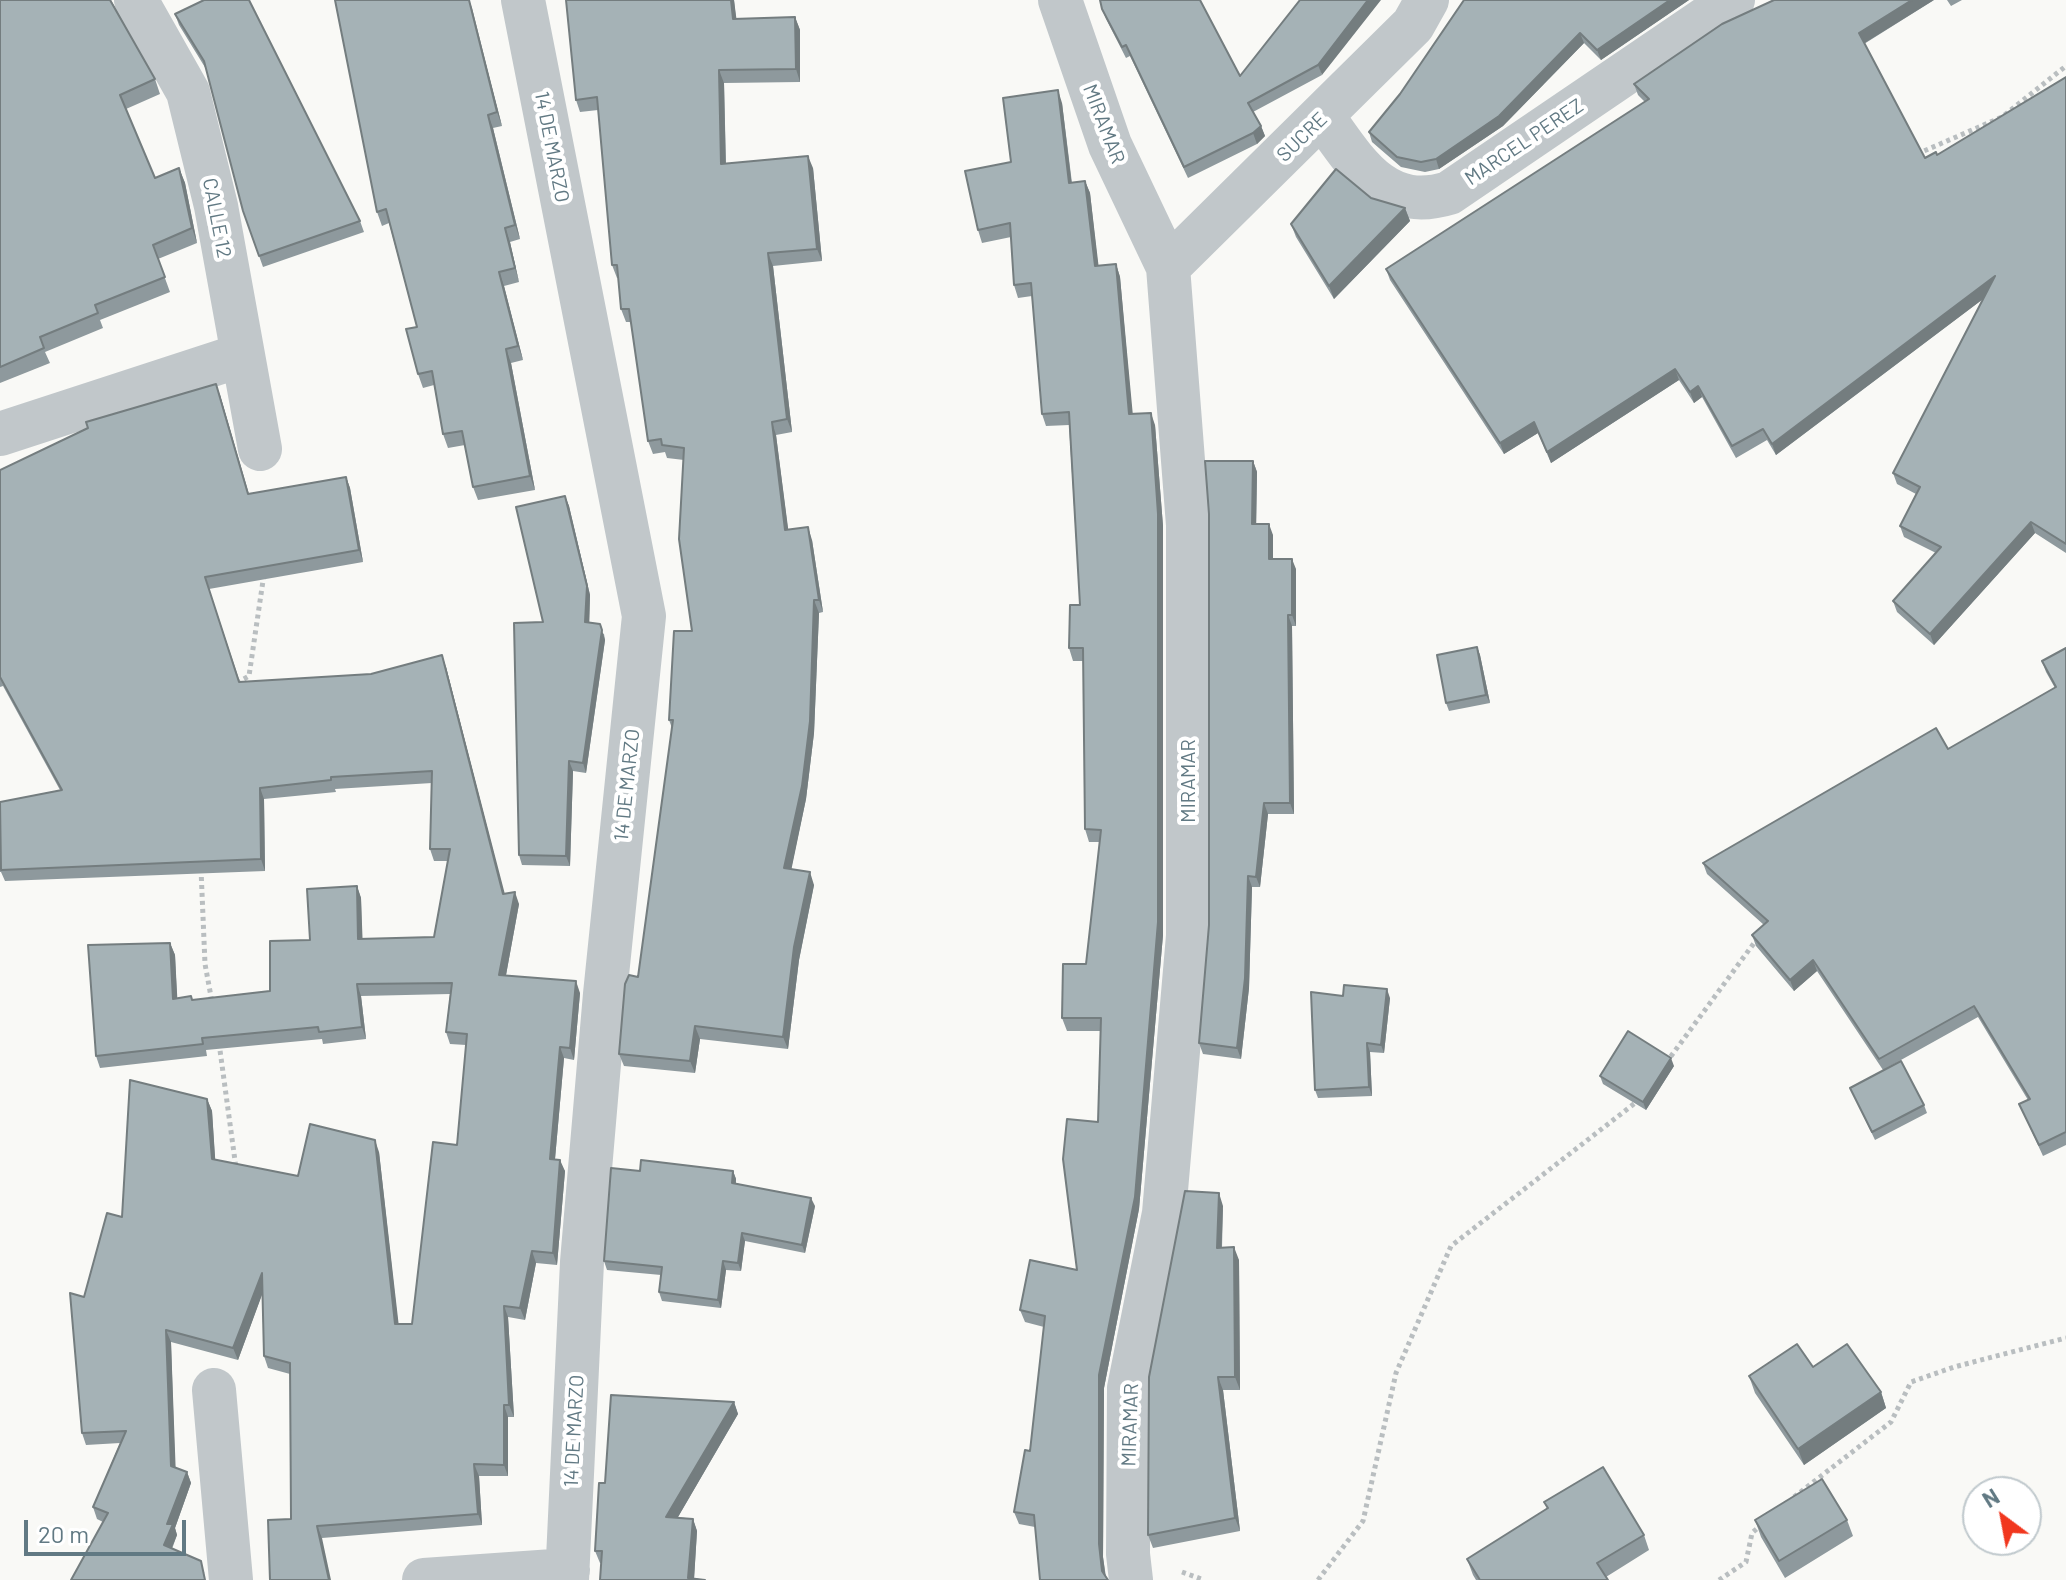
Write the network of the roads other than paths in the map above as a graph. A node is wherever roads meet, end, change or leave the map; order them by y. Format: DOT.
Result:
graph roads {
  1 [pos="136,0"];
  2 [pos="523,0"];
  3 [pos="1060,0"];
  4 [pos="1427,0"];
  5 [pos="1733,0"];
  6 [pos="1323,117"];
  7 [pos="1168,267"];
  8 [pos="242,355"];
  9 [pos="0,434"];
  10 [pos="260,449"];
  11 [pos="214,1390"];
  12 [pos="567,1575"];
  13 [pos="231,1580"];
  14 [pos="424,1580"];
  15 [pos="1131,1580"];
  1 -- 8 [label="street, CALLE 12"];
  2 -- 12 [label="street, 14 DE MARZO"];
  3 -- 7 [label="street, MIRAMAR"];
  4 -- 6 [label="street, SUCRE"];
  5 -- 6 [label="street, MARCEL PEREZ"];
  6 -- 7 [label="street, SUCRE"];
  7 -- 15 [label="street, MIRAMAR"];
  8 -- 9 [label="street"];
  8 -- 10 [label="street, CALLE 12"];
  11 -- 13 [label="street"];
  12 -- 14 [label="street"];
}
